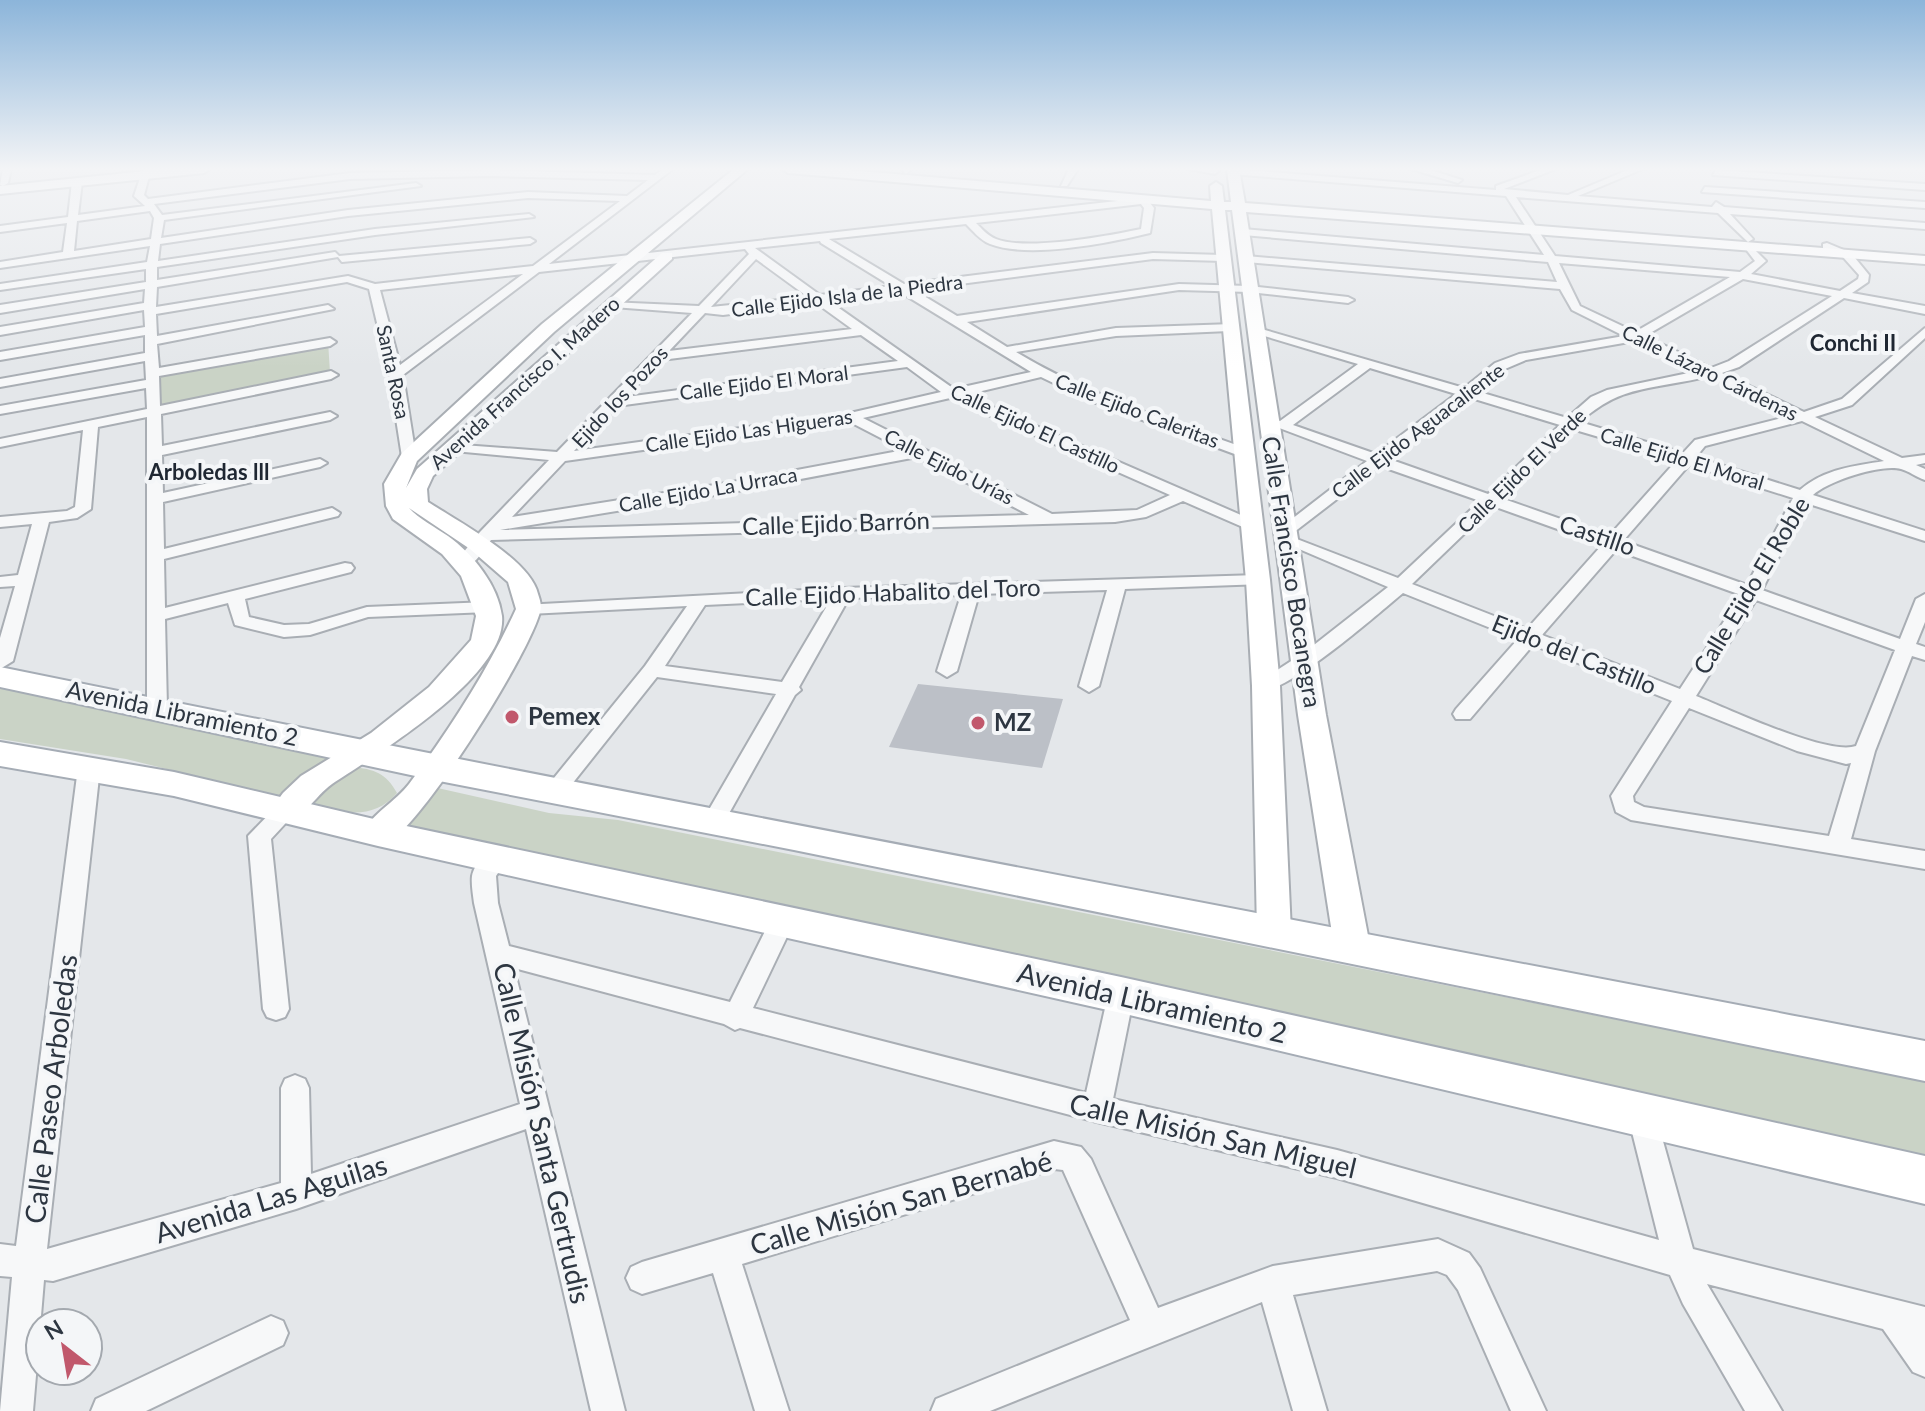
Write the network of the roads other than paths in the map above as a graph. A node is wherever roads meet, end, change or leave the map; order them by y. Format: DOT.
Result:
graph roads {
  1 [pos="71,235"];
  2 [pos="154,235"];
  3 [pos="199,235"];
  4 [pos="360,235"];
  5 [pos="530,235"];
  6 [pos="582,235"];
  7 [pos="664,235"];
  8 [pos="686,235"];
  9 [pos="863,235"];
  10 [pos="982,235"];
  11 [pos="1116,235"];
  12 [pos="1232,235"];
  13 [pos="1242,235"];
  14 [pos="1278,235"];
  15 [pos="1533,235"];
  16 [pos="1636,235"];
  17 [pos="1741,235"];
  18 [pos="852,236"];
  19 [pos="340,237"];
  20 [pos="155,241"];
  21 [pos="530,241"];
  22 [pos="825,241"];
  23 [pos="1749,244"];
  24 [pos="1827,246"];
  25 [pos="752,251"];
  26 [pos="1925,253"];
  27 [pos="68,255"];
  28 [pos="668,255"];
  29 [pos="1847,255"];
  30 [pos="338,257"];
  31 [pos="1549,257"];
  32 [pos="1234,258"];
  33 [pos="635,259"];
  34 [pos="1925,260"];
  35 [pos="0,265"];
  36 [pos="152,265"];
  37 [pos="537,267"];
  38 [pos="1739,275"];
  39 [pos="348,279"];
  40 [pos="151,284"];
  41 [pos="1561,286"];
  42 [pos="0,287"];
  43 [pos="374,287"];
  44 [pos="1237,288"];
  45 [pos="904,290"];
  46 [pos="1841,295"];
  47 [pos="818,300"];
  48 [pos="1348,300"];
  49 [pos="613,304"];
  50 [pos="151,308"];
  51 [pos="0,309"];
  52 [pos="328,309"];
  53 [pos="1925,310"];
  54 [pos="701,311"];
  55 [pos="957,320"];
  56 [pos="1229,327"];
  57 [pos="1255,329"];
  58 [pos="0,331"];
  59 [pos="862,331"];
  60 [pos="1925,332"];
  61 [pos="1633,338"];
  62 [pos="151,342"];
  63 [pos="330,342"];
  64 [pos="1005,351"];
  65 [pos="0,356"];
  66 [pos="660,356"];
  67 [pos="911,363"];
  68 [pos="1368,363"];
  69 [pos="1042,373"];
  70 [pos="396,374"];
  71 [pos="1710,374"];
  72 [pos="331,375"];
  73 [pos="153,378"];
  74 [pos="0,383"];
  75 [pos="1466,393"];
  76 [pos="954,395"];
  77 [pos="616,402"];
  78 [pos="0,410"];
  79 [pos="154,411"];
  80 [pos="330,416"];
  81 [pos="850,417"];
  82 [pos="1802,417"];
  83 [pos="1275,424"];
  84 [pos="1568,424"];
  85 [pos="91,425"];
  86 [pos="0,443"];
  87 [pos="454,447"];
  88 [pos="155,452"];
  89 [pos="919,452"];
  90 [pos="1245,453"];
  91 [pos="409,457"];
  92 [pos="564,457"];
  93 [pos="1684,458"];
  94 [pos="1925,459"];
  95 [pos="1380,461"];
  96 [pos="320,463"];
  97 [pos="1902,464"];
  98 [pos="1925,475"];
  99 [pos="1182,496"];
  100 [pos="1801,498"];
  101 [pos="153,500"];
  102 [pos="1491,500"];
  103 [pos="332,513"];
  104 [pos="42,518"];
  105 [pos="1048,518"];
  106 [pos="0,522"];
  107 [pos="1251,525"];
  108 [pos="487,534"];
  109 [pos="1285,536"];
  110 [pos="1925,536"];
  111 [pos="1615,542"];
  112 [pos="154,556"];
  113 [pos="464,563"];
  114 [pos="345,568"];
  115 [pos="26,580"];
  116 [pos="1258,580"];
  117 [pos="0,582"];
  118 [pos="1403,584"];
  119 [pos="1117,586"];
  120 [pos="972,589"];
  121 [pos="1752,592"];
  122 [pos="843,593"];
  123 [pos="236,596"];
  124 [pos="1925,599"];
  125 [pos="700,600"];
  126 [pos="488,607"];
  127 [pos="529,609"];
  128 [pos="156,616"];
  129 [pos="1531,638"];
  130 [pos="1905,647"];
  131 [pos="1925,654"];
  132 [pos="1306,662"];
  133 [pos="0,663"];
  134 [pos="652,670"];
  135 [pos="947,671"];
  136 [pos="0,677"];
  137 [pos="1089,686"];
  138 [pos="1266,686"];
  139 [pos="791,690"];
  140 [pos="1683,699"];
  141 [pos="157,708"];
  142 [pos="1463,714"];
  143 [pos="1865,751"];
  144 [pos="363,752"];
  145 [pos="0,754"];
  146 [pos="89,768"];
  147 [pos="434,768"];
  148 [pos="556,789"];
  149 [pos="285,812"];
  150 [pos="714,820"];
  151 [pos="378,833"];
  152 [pos="1838,846"];
  153 [pos="497,857"];
  154 [pos="1925,860"];
  155 [pos="783,920"];
  156 [pos="1274,932"];
  157 [pos="1352,946"];
  158 [pos="500,954"];
  159 [pos="1121,995"];
  160 [pos="276,1009"];
  161 [pos="735,1018"];
  162 [pos="1925,1061"];
  163 [pos="295,1088"];
  164 [pos="1097,1109"];
  165 [pos="538,1111"];
  166 [pos="1642,1116"];
  167 [pos="1925,1180"];
  168 [pos="296,1194"];
  169 [pos="723,1255"];
  170 [pos="1680,1260"];
  171 [pos="14,1262"];
  172 [pos="642,1278"];
  173 [pos="1273,1282"];
  174 [pos="1893,1315"];
  175 [pos="1925,1323"];
  176 [pos="1150,1328"];
  177 [pos="271,1333"];
  178 [pos="1925,1360"];
  179 [pos="16,1411"];
  180 [pos="108,1411"];
  181 [pos="608,1411"];
  182 [pos="772,1411"];
  183 [pos="948,1411"];
  184 [pos="1310,1411"];
  185 [pos="1529,1411"];
  186 [pos="1765,1411"];
  1 -- 27 [label="street"];
  2 -- 20 [label="street"];
  3 -- 20 [label="street"];
  4 -- 19 [label="street"];
  5 -- 21 [label="street"];
  6 -- 37 [label="street"];
  7 -- 33 [label="street, Avenida Francisco I. Madero"];
  8 -- 28 [label="street, Avenida Francisco I. Madero"];
  9 -- 18 [label="street"];
  10 -- 11 [label="street"];
  12 -- 32 [label="street, Calle Francisco Bocanegra"];
  13 -- 32 [label="street, Calle Francisco Bocanegra"];
  14 -- 31 [label="street"];
  15 -- 31 [label="street, Calle Lázaro Cárdenas"];
  16 -- 23 [label="street"];
  17 -- 23 [label="street"];
  18 -- 22 [label="street"];
  18 -- 28 [label="street"];
  19 -- 30 [label="street"];
  19 -- 36 [label="street"];
  20 -- 27 [label="street"];
  20 -- 36 [label="street"];
  21 -- 30 [label="street"];
  21 -- 37 [label="street"];
  22 -- 25 [label="street"];
  22 -- 45 [label="street, Calle Ejido Caleritas"];
  23 -- 24 [label="street"];
  23 -- 29 [label="street"];
  23 -- 38 [label="street"];
  24 -- 26 [label="street"];
  24 -- 29 [label="street"];
  25 -- 28 [label="street"];
  25 -- 47 [label="street, Calle Ejido El Castillo"];
  25 -- 54 [label="street, Ejido los Pozos"];
  27 -- 35 [label="street"];
  28 -- 33 [label="street"];
  28 -- 49 [label="street, Avenida Francisco I. Madero"];
  29 -- 34 [label="street"];
  29 -- 46 [label="street, Calle Ejido El Verde"];
  30 -- 39 [label="street"];
  30 -- 40 [label="street"];
  31 -- 38 [label="street"];
  31 -- 41 [label="street, Calle Lázaro Cárdenas"];
  32 -- 41 [label="street, Calle Ejido Isla de la Piedra"];
  32 -- 44 [label="street, Calle Francisco Bocanegra"];
  32 -- 45 [label="street, Calle Ejido Isla de la Piedra"];
  33 -- 37 [label="street"];
  33 -- 91 [label="street, Avenida Francisco I. Madero"];
  36 -- 40 [label="street"];
  36 -- 42 [label="street"];
  37 -- 43 [label="street"];
  37 -- 70 [label="street"];
  38 -- 46 [label="street"];
  38 -- 61 [label="street, Calle Ejido Aguacaliente"];
  39 -- 43 [label="street"];
  39 -- 50 [label="street"];
  40 -- 50 [label="street"];
  40 -- 51 [label="street"];
  41 -- 61 [label="street, Calle Lázaro Cárdenas"];
  43 -- 70 [label="street, Santa Rosa"];
  44 -- 48 [label="street"];
  44 -- 55 [label="street"];
  44 -- 56 [label="street, Calle Francisco Bocanegra"];
  44 -- 57 [label="street, Calle Francisco Bocanegra"];
  45 -- 47 [label="street, Calle Ejido Isla de la Piedra"];
  45 -- 55 [label="street, Calle Ejido Caleritas"];
  46 -- 53 [label="street"];
  46 -- 71 [label="street, Calle Ejido El Verde"];
  47 -- 54 [label="street, Calle Ejido Isla de la Piedra"];
  47 -- 59 [label="street, Calle Ejido El Castillo"];
  49 -- 54 [label="street, Calle Ejido Isla de la Piedra"];
  49 -- 87 [label="street, Avenida Francisco I. Madero"];
  50 -- 58 [label="street"];
  50 -- 62 [label="street"];
  52 -- 62 [label="street"];
  54 -- 66 [label="street, Ejido los Pozos"];
  55 -- 64 [label="street, Calle Ejido Caleritas"];
  56 -- 64 [label="street"];
  56 -- 90 [label="street, Calle Francisco Bocanegra"];
  57 -- 68 [label="street, Calle Ejido El Moral"];
  57 -- 83 [label="street, Calle Francisco Bocanegra"];
  59 -- 66 [label="street"];
  59 -- 67 [label="street, Calle Ejido El Castillo"];
  60 -- 82 [label="street"];
  61 -- 71 [label="street, Calle Lázaro Cárdenas"];
  61 -- 75 [label="street, Calle Ejido Aguacaliente"];
  62 -- 65 [label="street"];
  62 -- 73 [label="street"];
  62 -- 74 [label="street"];
  63 -- 73 [label="street"];
  64 -- 69 [label="street, Calle Ejido Caleritas"];
  66 -- 77 [label="street, Ejido los Pozos"];
  67 -- 76 [label="street, Calle Ejido El Castillo"];
  67 -- 77 [label="street, Calle Ejido El Moral"];
  68 -- 75 [label="street, Calle Ejido El Moral"];
  68 -- 83 [label="street"];
  69 -- 76 [label="street, Calle Ejido Las Higueras"];
  69 -- 90 [label="street, Calle Ejido Caleritas"];
  70 -- 91 [label="street, Santa Rosa"];
  71 -- 82 [label="street, Calle Lázaro Cárdenas"];
  71 -- 84 [label="street, Calle Ejido El Verde"];
  72 -- 79 [label="street"];
  73 -- 78 [label="street"];
  73 -- 79 [label="street"];
  75 -- 84 [label="street, Calle Ejido El Moral"];
  75 -- 95 [label="street, Calle Ejido Aguacaliente"];
  76 -- 81 [label="street, Calle Ejido Las Higueras"];
  76 -- 99 [label="street, Calle Ejido El Castillo"];
  77 -- 92 [label="street, Ejido los Pozos"];
  79 -- 85 [label="street"];
  79 -- 88 [label="street"];
  80 -- 88 [label="street"];
  81 -- 89 [label="street, Calle Ejido Urías"];
  81 -- 92 [label="street, Calle Ejido Las Higueras"];
  82 -- 93 [label="street"];
  82 -- 97 [label="street, Calle Lázaro Cárdenas"];
  83 -- 95 [label="street, Castillo"];
  83 -- 109 [label="street, Calle Francisco Bocanegra"];
  84 -- 93 [label="street, Calle Ejido El Moral"];
  84 -- 102 [label="street, Calle Ejido El Verde"];
  85 -- 86 [label="street"];
  85 -- 104 [label="street"];
  87 -- 92 [label="street, Calle Ejido Las Higueras"];
  87 -- 108 [label="street, Avenida Francisco I. Madero"];
  88 -- 101 [label="street"];
  89 -- 105 [label="street, Calle Ejido Urías"];
  89 -- 108 [label="street, Calle Ejido La Urraca"];
  90 -- 107 [label="street, Calle Francisco Bocanegra"];
  91 -- 113 [label="street, Avenida Francisco I. Madero"];
  92 -- 108 [label="street, Ejido los Pozos"];
  93 -- 100 [label="street, Calle Ejido El Moral"];
  93 -- 111 [label="street"];
  94 -- 97 [label="street, Calle Ejido El Roble"];
  95 -- 102 [label="street, Castillo"];
  95 -- 109 [label="street, Calle Ejido Aguacaliente"];
  96 -- 101 [label="street"];
  97 -- 98 [label="street, Calle Lázaro Cárdenas"];
  97 -- 100 [label="street, Calle Ejido El Roble"];
  99 -- 105 [label="street, Calle Ejido Barrón"];
  99 -- 107 [label="street, Calle Ejido El Castillo"];
  100 -- 110 [label="street, Calle Ejido El Moral"];
  100 -- 121 [label="street, Calle Ejido El Roble"];
  101 -- 112 [label="street"];
  102 -- 111 [label="street, Castillo"];
  102 -- 118 [label="street, Calle Ejido El Verde"];
  103 -- 112 [label="street"];
  104 -- 106 [label="street"];
  104 -- 115 [label="street"];
  105 -- 108 [label="street, Calle Ejido Barrón"];
  107 -- 116 [label="street, Calle Francisco Bocanegra"];
  108 -- 113 [label="street, Ejido los Pozos"];
  108 -- 127 [label="street, Avenida Francisco I. Madero"];
  109 -- 118 [label="street, Ejido del Castillo"];
  109 -- 132 [label="street, Calle Francisco Bocanegra"];
  111 -- 121 [label="street, Castillo"];
  111 -- 129 [label="street"];
  112 -- 128 [label="street"];
  113 -- 126 [label="street, Avenida Francisco I. Madero"];
  114 -- 123 [label="street"];
  115 -- 117 [label="street"];
  115 -- 133 [label="street"];
  116 -- 119 [label="street, Calle Ejido Habalito del Toro"];
  116 -- 138 [label="street, Calle Francisco Bocanegra"];
  118 -- 129 [label="street, Ejido del Castillo"];
  118 -- 132 [label="street, Calle Ejido El Verde"];
  119 -- 120 [label="street, Calle Ejido Habalito del Toro"];
  119 -- 137 [label="street"];
  120 -- 122 [label="street, Calle Ejido Habalito del Toro"];
  120 -- 135 [label="street"];
  121 -- 130 [label="street, Castillo"];
  121 -- 140 [label="street, Calle Ejido El Roble"];
  122 -- 125 [label="street, Calle Ejido Habalito del Toro"];
  122 -- 139 [label="street"];
  123 -- 126 [label="street"];
  123 -- 128 [label="street"];
  124 -- 130 [label="street"];
  125 -- 127 [label="street, Calle Ejido Habalito del Toro"];
  125 -- 134 [label="street"];
  126 -- 144 [label="street"];
  127 -- 147 [label="street"];
  128 -- 141 [label="street"];
  129 -- 140 [label="street, Ejido del Castillo"];
  129 -- 142 [label="street"];
  130 -- 131 [label="street, Castillo"];
  130 -- 143 [label="street"];
  132 -- 138 [label="street, Calle Ejido El Verde"];
  132 -- 157 [label="street, Calle Francisco Bocanegra"];
  134 -- 139 [label="street"];
  134 -- 148 [label="street"];
  136 -- 141 [label="main road, Avenida Libramiento 2"];
  138 -- 156 [label="street, Calle Francisco Bocanegra"];
  139 -- 150 [label="street"];
  140 -- 143 [label="street, Ejido del Castillo"];
  140 -- 152 [label="street, Calle Ejido El Roble"];
  141 -- 144 [label="main road, Avenida Libramiento 2"];
  143 -- 152 [label="street"];
  144 -- 147 [label="main road, Avenida Libramiento 2"];
  144 -- 149 [label="street, Avenida Libramiento 2"];
  145 -- 146 [label="main road, Avenida Libramiento 2"];
  146 -- 149 [label="main road, Avenida Libramiento 2"];
  146 -- 171 [label="street, Calle Paseo Arboledas"];
  147 -- 148 [label="main road, Avenida Libramiento 2"];
  147 -- 151 [label="street"];
  148 -- 150 [label="main road, Avenida Libramiento 2"];
  149 -- 151 [label="main road, Avenida Libramiento 2"];
  149 -- 160 [label="street"];
  150 -- 156 [label="main road, Avenida Libramiento 2"];
  151 -- 153 [label="main road, Avenida Libramiento 2"];
  152 -- 154 [label="street"];
  153 -- 155 [label="main road, Avenida Libramiento 2"];
  153 -- 158 [label="street, Calle Misión Santa Gertrudis"];
  155 -- 159 [label="main road, Avenida Libramiento 2"];
  155 -- 161 [label="street"];
  156 -- 157 [label="main road, Avenida Libramiento 2"];
  157 -- 162 [label="main road, Avenida Libramiento 2"];
  158 -- 161 [label="street, Calle Misión San Miguel"];
  158 -- 165 [label="street, Calle Misión Santa Gertrudis"];
  159 -- 164 [label="street"];
  159 -- 166 [label="main road, Avenida Libramiento 2"];
  161 -- 164 [label="street, Calle Misión San Miguel"];
  163 -- 168 [label="street"];
  164 -- 170 [label="street, Calle Misión San Miguel"];
  165 -- 168 [label="street, Avenida Las Aguilas"];
  165 -- 181 [label="street, Calle Misión Santa Gertrudis"];
  166 -- 167 [label="main road, Avenida Libramiento 2"];
  166 -- 170 [label="street"];
  168 -- 171 [label="street, Avenida Las Aguilas"];
  169 -- 172 [label="street, Calle Misión San Bernabé"];
  169 -- 176 [label="street, Calle Misión San Bernabé"];
  169 -- 182 [label="street"];
  170 -- 174 [label="street, Calle Misión San Miguel"];
  170 -- 186 [label="street"];
  171 -- 179 [label="street, Calle Paseo Arboledas"];
  173 -- 176 [label="street"];
  173 -- 184 [label="street"];
  173 -- 185 [label="street"];
  174 -- 175 [label="street, Calle Misión San Miguel"];
  174 -- 178 [label="street"];
  176 -- 183 [label="street"];
  177 -- 180 [label="street"];
}
